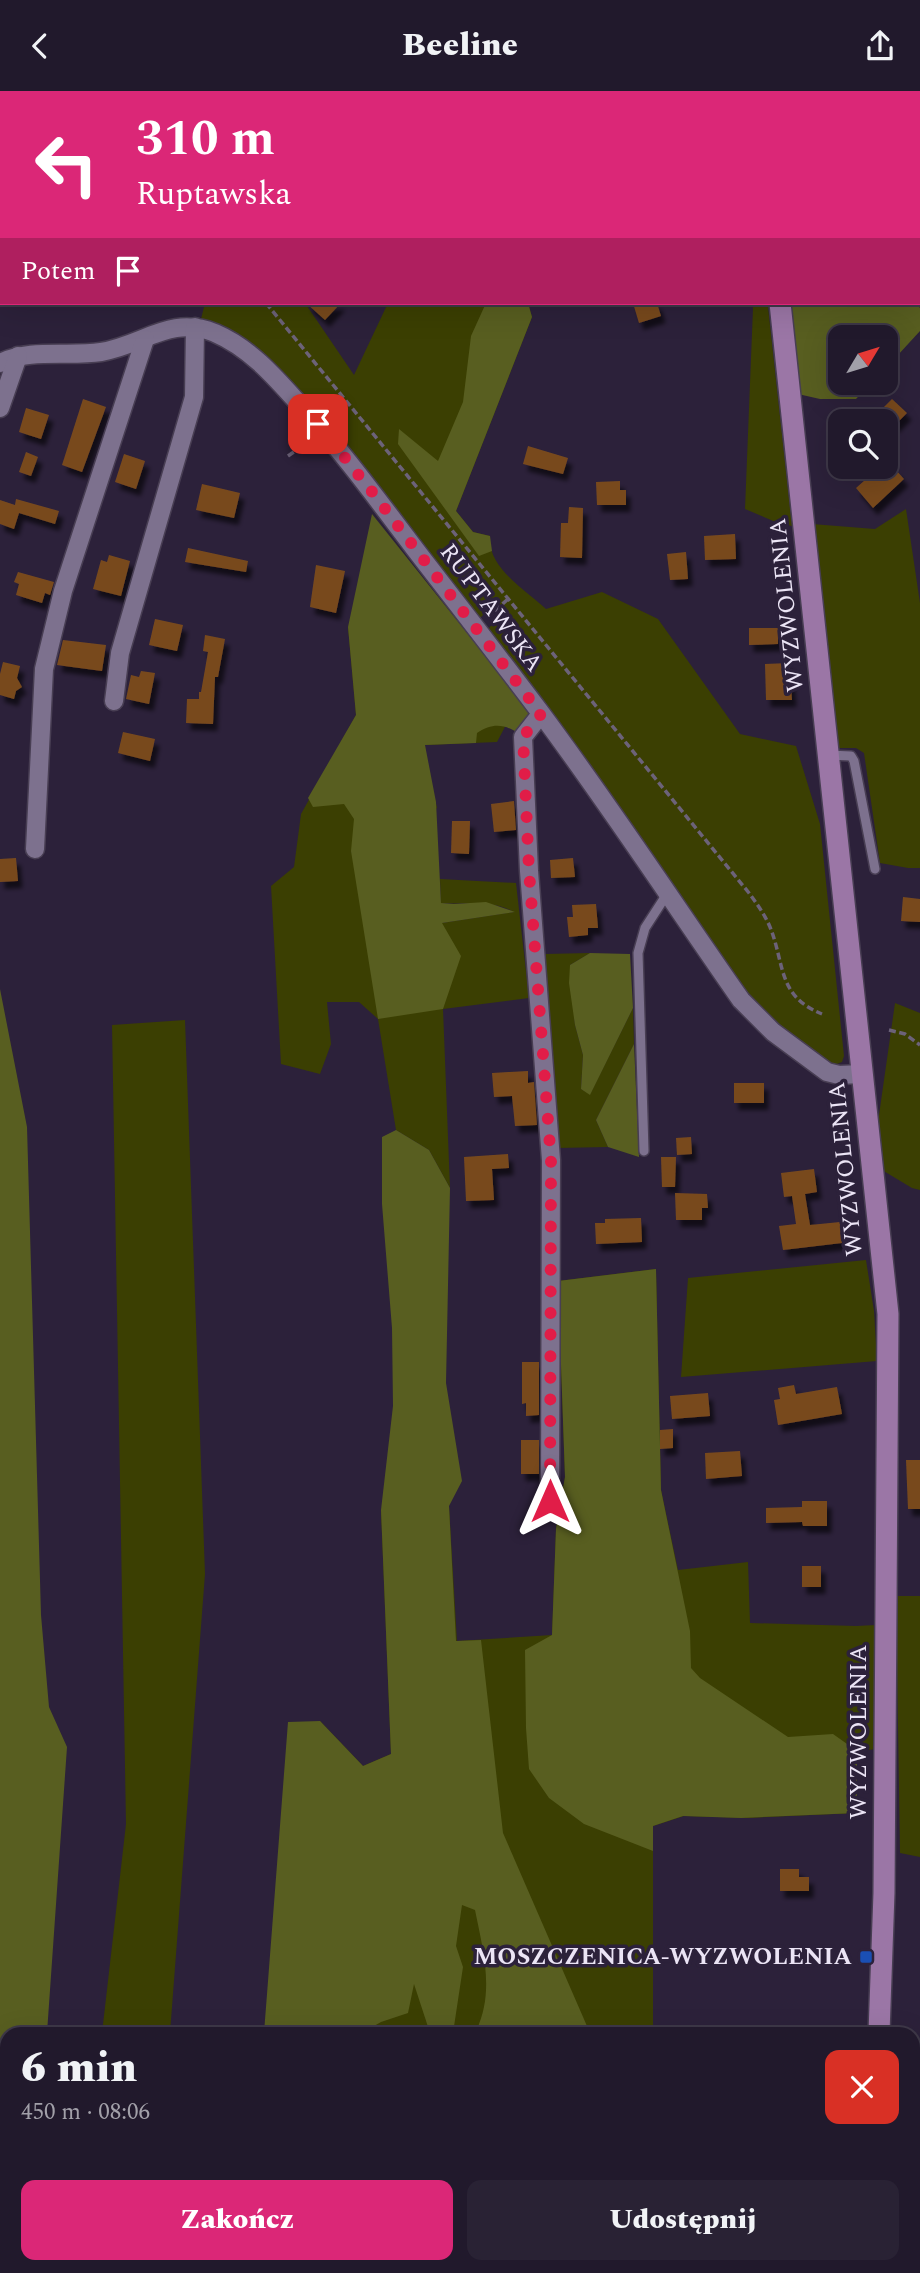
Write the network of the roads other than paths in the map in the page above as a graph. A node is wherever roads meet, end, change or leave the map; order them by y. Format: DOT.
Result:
graph roads {
  1 [pos="780,305"];
  2 [pos="195,327"];
  3 [pos="145,339"];
  4 [pos="18,356"];
  5 [pos="0,363"];
  6 [pos="0,408"];
  7 [pos="114,701"];
  8 [pos="541,714"];
  9 [pos="829,755"];
  10 [pos="35,849"];
  11 [pos="875,869"];
  12 [pos="667,894"];
  13 [pos="862,1074"];
  14 [pos="644,1151"];
  15 [pos="550,1501"];
  16 [pos="879,2027"];
  1 -- 9 [label="street, WYZWOLENIA"];
  2 -- 3 [label="street, RUPTAWSKA"];
  2 -- 7 [label="street"];
  2 -- 8 [label="street, RUPTAWSKA"];
  3 -- 4 [label="street, RUPTAWSKA"];
  3 -- 10 [label="street"];
  4 -- 5 [label="street, RUPTAWSKA"];
  4 -- 6 [label="street"];
  8 -- 12 [label="street, RUPTAWSKA"];
  8 -- 15 [label="street"];
  9 -- 11 [label="lane"];
  9 -- 13 [label="street, WYZWOLENIA"];
  12 -- 13 [label="street, RUPTAWSKA"];
  12 -- 14 [label="lane"];
  13 -- 16 [label="street, WYZWOLENIA"];
}
